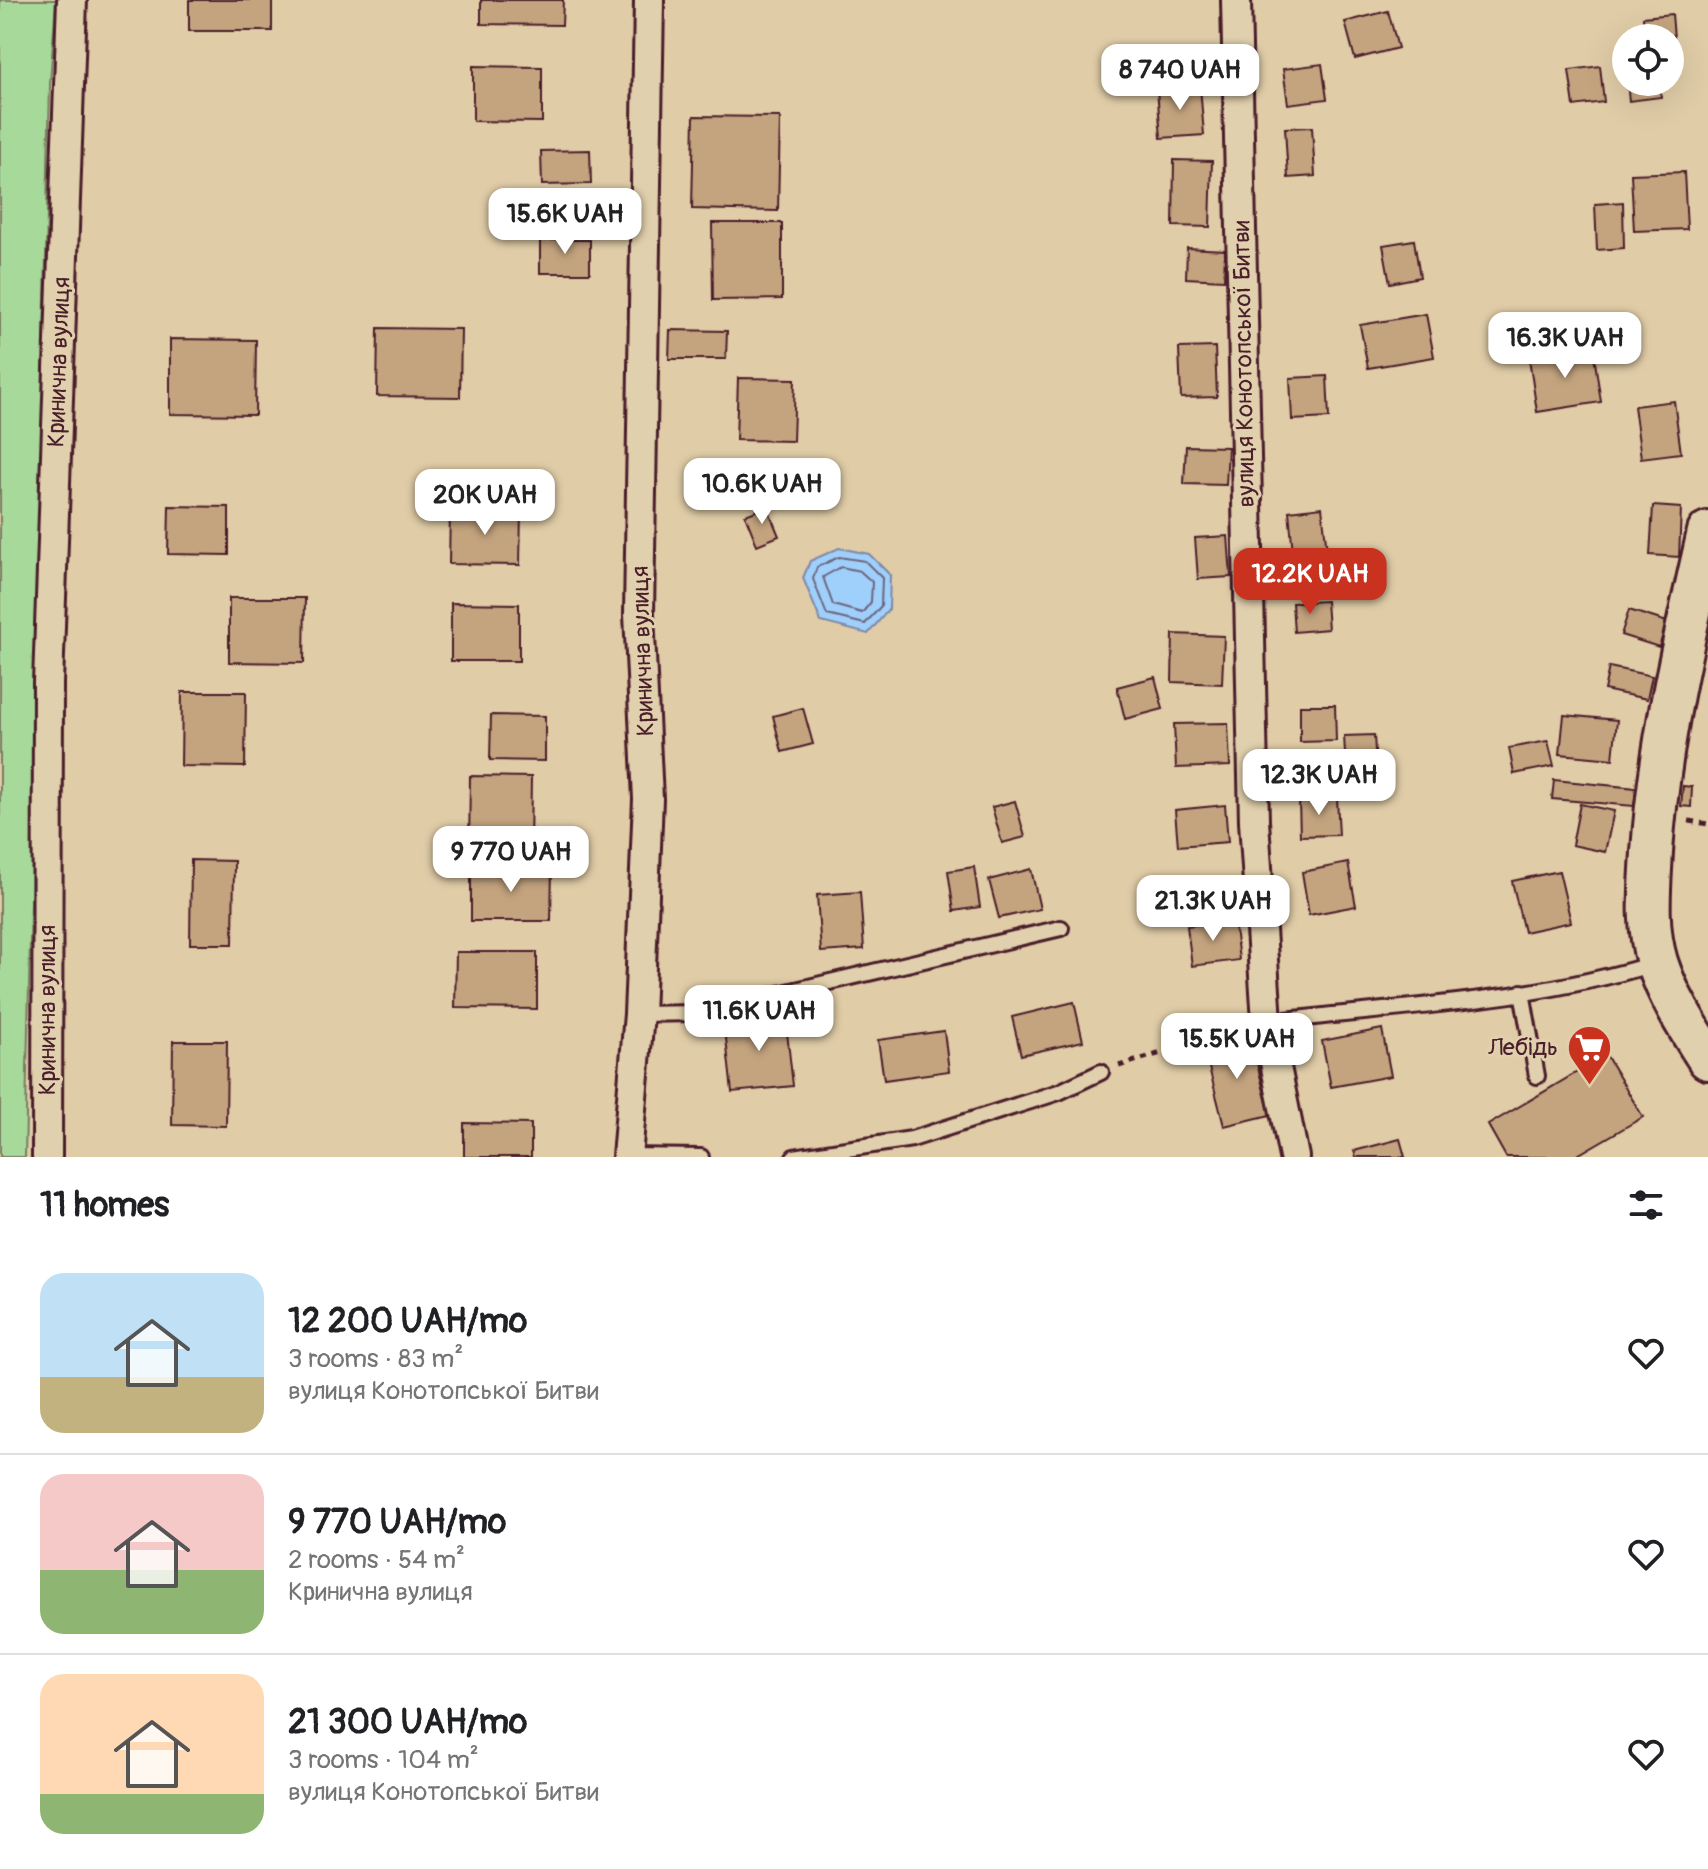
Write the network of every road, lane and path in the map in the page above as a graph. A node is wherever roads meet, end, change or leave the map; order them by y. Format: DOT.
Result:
graph roads {
  1 [pos="72,0"];
  2 [pos="649,0"];
  3 [pos="1236,0"];
  4 [pos="1708,532"];
  5 [pos="1061,928"];
  6 [pos="1657,962"];
  7 [pos="1522,992"];
  8 [pos="639,1014"];
  9 [pos="1267,1022"];
  10 [pos="1708,1059"];
  11 [pos="1101,1072"];
  12 [pos="1537,1076"];
  13 [pos="47,1157"];
  14 [pos="627,1157"];
  15 [pos="701,1157"];
  16 [pos="794,1157"];
  17 [pos="1294,1157"];
  1 -- 13 [label="street, Кринична вулиця"];
  2 -- 8 [label="street, Кринична вулиця"];
  3 -- 9 [label="street, вулиця Конотопської Битви"];
  4 -- 6 [label="main road"];
  5 -- 8 [label="lane"];
  6 -- 7 [label="lane"];
  6 -- 10 [label="main road"];
  7 -- 9 [label="lane"];
  7 -- 12 [label="lane"];
  8 -- 14 [label="street, Кринична вулиця"];
  9 -- 11 [label="path"];
  9 -- 17 [label="street, вулиця Конотопської Битви"];
  11 -- 16 [label="lane"];
  14 -- 15 [label="lane"];
}
